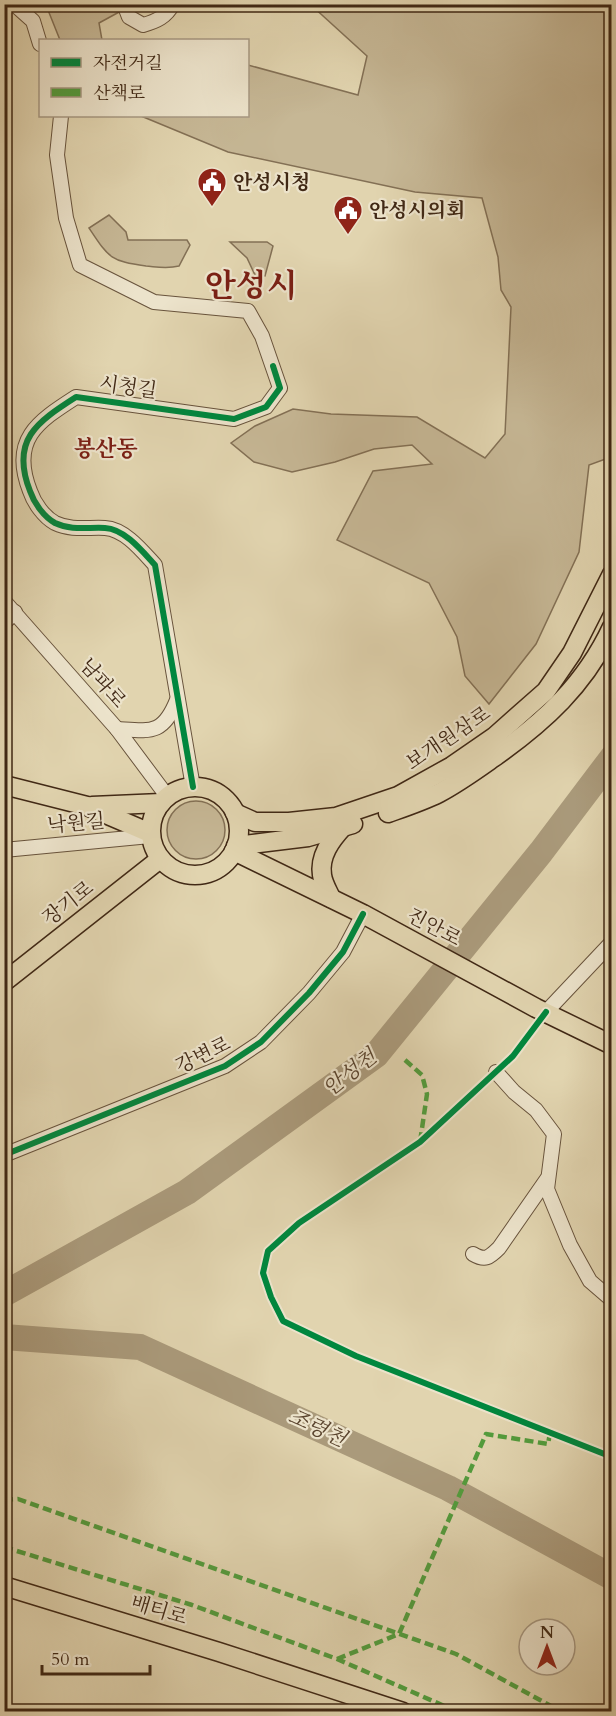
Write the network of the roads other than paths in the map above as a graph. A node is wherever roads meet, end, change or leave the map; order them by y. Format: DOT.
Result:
graph roads {
  1 [pos="14,4"];
  2 [pos="124,4"];
  3 [pos="174,4"];
  4 [pos="39,41"];
  5 [pos="61,117"];
  6 [pos="612,574"];
  7 [pos="4,601"];
  8 [pos="15,612"];
  9 [pos="4,623"];
  10 [pos="610,633"];
  11 [pos="178,699"];
  12 [pos="117,729"];
  13 [pos="4,785"];
  14 [pos="193,787"];
  15 [pos="164,800"];
  16 [pos="87,806"];
  17 [pos="235,813"];
  18 [pos="343,826"];
  19 [pos="150,834"];
  20 [pos="235,849"];
  21 [pos="4,850"];
  22 [pos="160,859"];
  23 [pos="331,898"];
  24 [pos="363,914"];
  25 [pos="612,942"];
  26 [pos="4,982"];
  27 [pos="541,1010"];
  28 [pos="612,1045"];
  29 [pos="496,1072"];
  30 [pos="4,1155"];
  31 [pos="548,1178"];
  32 [pos="473,1254"];
  33 [pos="612,1300"];
  34 [pos="4,1586"];
  35 [pos="404,1712"];
  1 -- 4 [label="street"];
  2 -- 3 [label="street"];
  5 -- 11 [label="street, 시청길"];
  6 -- 17 [label="main road, 보개원삼로"];
  7 -- 8 [label="street, 남파로"];
  8 -- 9 [label="street"];
  8 -- 12 [label="street, 남파로"];
  10 -- 18 [label="main road, 보개원삼로"];
  11 -- 12 [label="street"];
  11 -- 14 [label="street, 시청길"];
  12 -- 15 [label="street, 남파로"];
  13 -- 16 [label="main road"];
  14 -- 15 [label="main road"];
  14 -- 17 [label="main road"];
  15 -- 16 [label="main road"];
  15 -- 19 [label="main road"];
  16 -- 19 [label="main road"];
  17 -- 20 [label="main road"];
  18 -- 20 [label="main road, 보개원삼로"];
  18 -- 23 [label="main road"];
  19 -- 21 [label="street, 낙원길"];
  19 -- 22 [label="main road"];
  20 -- 22 [label="main road"];
  20 -- 23 [label="main road, 진안로"];
  22 -- 26 [label="main road, 장기로"];
  23 -- 24 [label="main road, 진안로"];
  24 -- 27 [label="main road, 진안로"];
  24 -- 30 [label="street, 강변로"];
  25 -- 27 [label="street"];
  27 -- 28 [label="main road, 진안로"];
  29 -- 31 [label="street"];
  31 -- 32 [label="street"];
  31 -- 33 [label="street"];
  34 -- 35 [label="main road, 배티로"];
}
